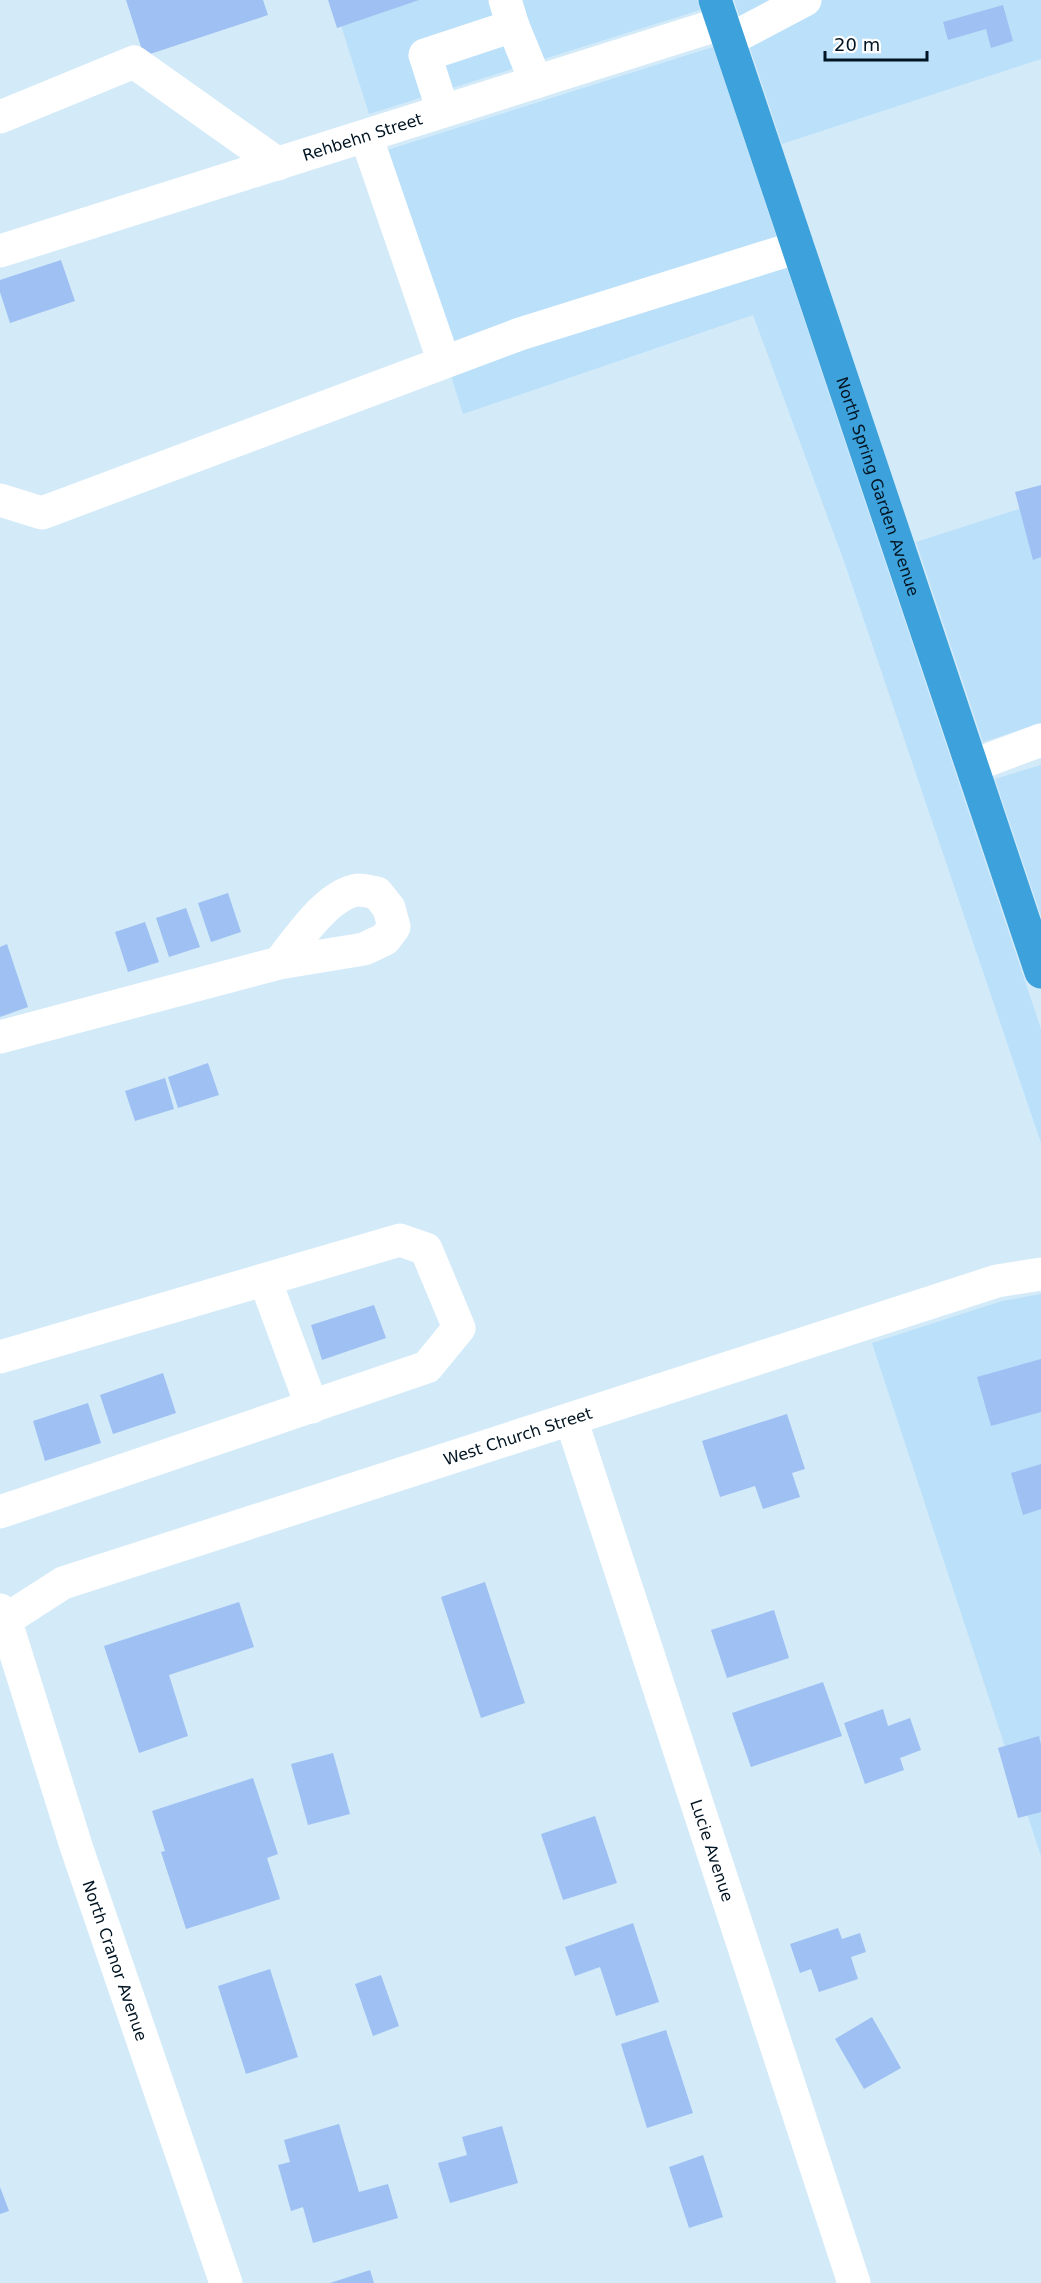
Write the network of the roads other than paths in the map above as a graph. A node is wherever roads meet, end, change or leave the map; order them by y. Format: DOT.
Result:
graph roads {
  1 [pos="805,0"];
  2 [pos="509,13"];
  3 [pos="722,21"];
  4 [pos="536,82"];
  5 [pos="443,111"];
  6 [pos="0,117"];
  7 [pos="366,136"];
  8 [pos="278,164"];
  9 [pos="798,247"];
  10 [pos="1,249"];
  11 [pos="444,362"];
  12 [pos="2,502"];
  13 [pos="1041,740"];
  14 [pos="972,766"];
  15 [pos="279,963"];
  16 [pos="1041,972"];
  17 [pos="0,1037"];
  18 [pos="1041,1274"];
  19 [pos="265,1280"];
  20 [pos="0,1357"];
  21 [pos="312,1407"];
  22 [pos="571,1419"];
  23 [pos="0,1512"];
  24 [pos="5,1622"];
  25 [pos="226,2283"];
  26 [pos="854,2283"];
  1 -- 3 [label="street, Rehbehn Street"];
  2 -- 4 [label="street"];
  2 -- 5 [label="street"];
  3 -- 4 [label="street, Rehbehn Street"];
  3 -- 9 [label="highway, North Spring Garden Avenue"];
  4 -- 5 [label="street, Rehbehn Street"];
  5 -- 7 [label="street, Rehbehn Street"];
  6 -- 8 [label="street"];
  7 -- 8 [label="street, Rehbehn Street"];
  7 -- 11 [label="street"];
  8 -- 10 [label="street, Rehbehn Street"];
  9 -- 11 [label="street"];
  9 -- 14 [label="highway, North Spring Garden Avenue"];
  11 -- 12 [label="street"];
  13 -- 14 [label="street"];
  14 -- 16 [label="highway, North Spring Garden Avenue"];
  15 -- 17 [label="street"];
  18 -- 22 [label="street, West Church Street"];
  19 -- 20 [label="street"];
  19 -- 21 [label="street"];
  19 -- 21 [label="street"];
  21 -- 23 [label="street"];
  22 -- 24 [label="street, West Church Street"];
  22 -- 26 [label="street, Lucie Avenue"];
  24 -- 25 [label="street, North Cranor Avenue"];
}
